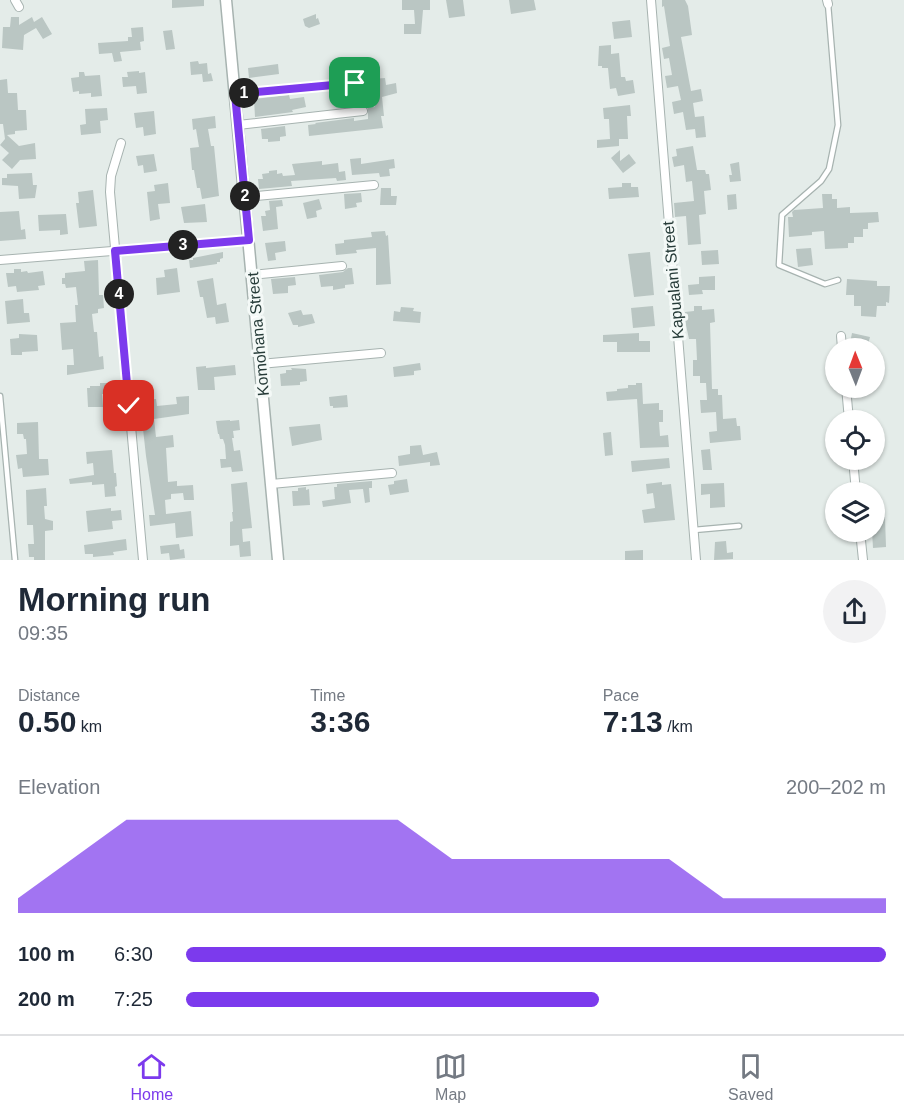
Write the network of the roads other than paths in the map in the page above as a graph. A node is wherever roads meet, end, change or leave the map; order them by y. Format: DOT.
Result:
graph roads {
  1 [pos="226,0"];
  2 [pos="651,0"];
  3 [pos="828,2"];
  4 [pos="355,83"];
  5 [pos="235,94"];
  6 [pos="363,111"];
  7 [pos="238,125"];
  8 [pos="121,142"];
  9 [pos="374,185"];
  10 [pos="245,197"];
  11 [pos="249,240"];
  12 [pos="115,251"];
  13 [pos="0,261"];
  14 [pos="342,266"];
  15 [pos="252,275"];
  16 [pos="838,280"];
  17 [pos="381,353"];
  18 [pos="260,364"];
  19 [pos="0,396"];
  20 [pos="392,473"];
  21 [pos="271,484"];
  22 [pos="739,526"];
  23 [pos="694,530"];
  24 [pos="861,542"];
  25 [pos="15,560"];
  26 [pos="143,560"];
  27 [pos="278,560"];
  28 [pos="696,560"];
  29 [pos="863,560"];
  1 -- 5 [label="street, Komohana Street"];
  2 -- 23 [label="street, Kapualani Street"];
  3 -- 16 [label="lane"];
  4 -- 5 [label="street"];
  5 -- 7 [label="street, Komohana Street"];
  6 -- 7 [label="street"];
  7 -- 10 [label="street, Komohana Street"];
  8 -- 12 [label="street"];
  9 -- 10 [label="street"];
  10 -- 11 [label="street, Komohana Street"];
  11 -- 12 [label="street"];
  11 -- 15 [label="street, Komohana Street"];
  12 -- 13 [label="street"];
  12 -- 26 [label="street"];
  14 -- 15 [label="street"];
  15 -- 18 [label="street, Komohana Street"];
  17 -- 18 [label="street"];
  18 -- 21 [label="street, Komohana Street"];
  19 -- 25 [label="lane"];
  20 -- 21 [label="street"];
  21 -- 27 [label="street, Komohana Street"];
  22 -- 23 [label="lane"];
  23 -- 28 [label="street, Kapualani Street"];
  24 -- 29 [label="street"];
}
